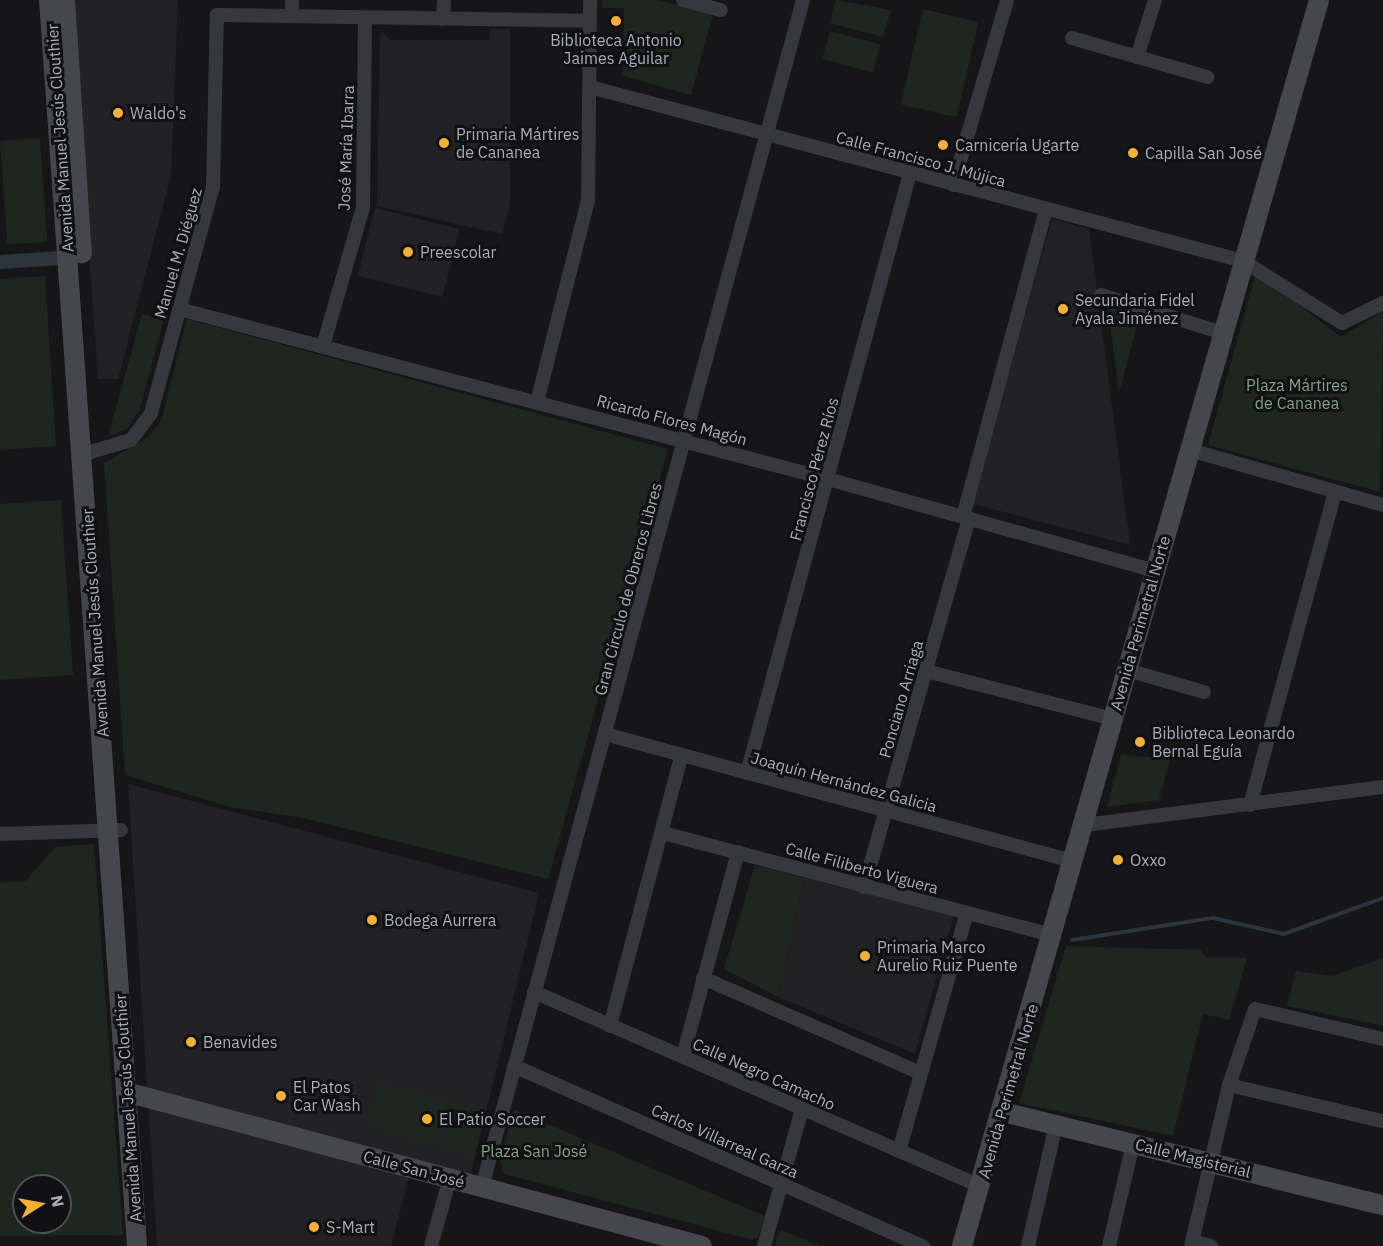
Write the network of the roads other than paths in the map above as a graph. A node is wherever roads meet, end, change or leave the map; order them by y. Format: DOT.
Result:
graph roads {
  1 [pos="49,0"];
  2 [pos="65,0"];
  3 [pos="292,0"];
  4 [pos="444,0"];
  5 [pos="590,0"];
  6 [pos="684,0"];
  7 [pos="803,0"];
  8 [pos="1007,0"];
  9 [pos="1155,0"];
  10 [pos="1319,0"];
  11 [pos="721,10"];
  12 [pos="292,16"];
  13 [pos="365,19"];
  14 [pos="443,19"];
  15 [pos="590,21"];
  16 [pos="1072,38"];
  17 [pos="1137,57"];
  18 [pos="1207,78"];
  19 [pos="590,87"];
  20 [pos="766,134"];
  21 [pos="910,173"];
  22 [pos="953,185"];
  23 [pos="1046,210"];
  24 [pos="1243,261"];
  25 [pos="1101,295"];
  26 [pos="1383,303"];
  27 [pos="179,309"];
  28 [pos="1223,333"];
  29 [pos="324,346"];
  30 [pos="537,402"];
  31 [pos="686,441"];
  32 [pos="1190,450"];
  33 [pos="90,454"];
  34 [pos="828,479"];
  35 [pos="1335,492"];
  36 [pos="1383,505"];
  37 [pos="966,518"];
  38 [pos="1155,571"];
  39 [pos="1127,670"];
  40 [pos="926,671"];
  41 [pos="1204,692"];
  42 [pos="1113,719"];
  43 [pos="605,735"];
  44 [pos="681,757"];
  45 [pos="747,773"];
  46 [pos="1383,787"];
  47 [pos="1250,805"];
  48 [pos="887,811"];
  49 [pos="1085,825"];
  50 [pos="115,830"];
  51 [pos="663,833"];
  52 [pos="0,834"];
  53 [pos="738,852"];
  54 [pos="1074,861"];
  55 [pos="864,887"];
  56 [pos="967,914"];
  57 [pos="1052,935"];
  58 [pos="703,978"];
  59 [pos="534,993"];
  60 [pos="610,1026"];
  61 [pos="1383,1039"];
  62 [pos="683,1056"];
  63 [pos="513,1066"];
  64 [pos="920,1073"];
  65 [pos="1229,1084"];
  66 [pos="133,1094"];
  67 [pos="802,1109"];
  68 [pos="1003,1112"];
  69 [pos="1383,1121"];
  70 [pos="1056,1125"];
  71 [pos="1133,1144"];
  72 [pos="899,1151"];
  73 [pos="1212,1163"];
  74 [pos="450,1178"];
  75 [pos="781,1184"];
  76 [pos="980,1186"];
  77 [pos="482,1187"];
  78 [pos="1383,1205"];
  79 [pos="1191,1244"];
  80 [pos="137,1246"];
  81 [pos="150,1246"];
  82 [pos="432,1246"];
  83 [pos="702,1246"];
  84 [pos="764,1246"];
  85 [pos="923,1246"];
  86 [pos="962,1246"];
  87 [pos="1028,1246"];
  88 [pos="1109,1246"];
  89 [pos="1211,1246"];
  1 -- 33 [label="street, Avenida Manuel Jesús Clouthier"];
  2 -- 33 [label="street, Avenida Manuel Jesús Clouthier"];
  3 -- 12 [label="street"];
  4 -- 14 [label="street"];
  5 -- 15 [label="street"];
  6 -- 11 [label="street"];
  7 -- 20 [label="street, Gran Círculo de Obreros Libres"];
  8 -- 22 [label="street"];
  9 -- 17 [label="street"];
  10 -- 24 [label="street, Avenida Perimetral Norte"];
  12 -- 13 [label="street"];
  12 -- 27 [label="street, Manuel M. Diéguez"];
  13 -- 14 [label="street"];
  13 -- 29 [label="street, José María Ibarra"];
  14 -- 15 [label="street"];
  15 -- 19 [label="street"];
  16 -- 17 [label="street"];
  17 -- 18 [label="street"];
  19 -- 20 [label="street, Calle Francisco J. Mújica"];
  19 -- 30 [label="street"];
  20 -- 21 [label="street, Calle Francisco J. Mújica"];
  20 -- 31 [label="street, Gran Círculo de Obreros Libres"];
  21 -- 22 [label="street, Calle Francisco J. Mújica"];
  21 -- 34 [label="street, Francisco Pérez Ríos"];
  22 -- 23 [label="street, Calle Francisco J. Mújica"];
  23 -- 24 [label="street, Calle Francisco J. Mújica"];
  23 -- 37 [label="street, Ponciano Arriaga"];
  24 -- 26 [label="street, Calle Francisco J. Mújica"];
  24 -- 28 [label="street, Avenida Perimetral Norte"];
  25 -- 28 [label="street"];
  27 -- 29 [label="street, Ricardo Flores Magón"];
  27 -- 33 [label="street, Manuel M. Diéguez"];
  28 -- 32 [label="street, Avenida Perimetral Norte"];
  29 -- 30 [label="street, Ricardo Flores Magón"];
  30 -- 31 [label="street, Ricardo Flores Magón"];
  31 -- 34 [label="street, Ricardo Flores Magón"];
  31 -- 43 [label="street, Gran Círculo de Obreros Libres"];
  32 -- 35 [label="street"];
  32 -- 38 [label="street, Avenida Perimetral Norte"];
  33 -- 50 [label="street, Avenida Manuel Jesús Clouthier"];
  34 -- 37 [label="street, Ricardo Flores Magón"];
  34 -- 45 [label="street, Francisco Pérez Ríos"];
  35 -- 36 [label="street"];
  35 -- 47 [label="street"];
  37 -- 38 [label="street, Ricardo Flores Magón"];
  37 -- 40 [label="street, Ponciano Arriaga"];
  38 -- 39 [label="street, Avenida Perimetral Norte"];
  39 -- 41 [label="street"];
  39 -- 42 [label="street, Avenida Perimetral Norte"];
  40 -- 42 [label="street"];
  40 -- 48 [label="street, Ponciano Arriaga"];
  42 -- 49 [label="street, Avenida Perimetral Norte"];
  43 -- 44 [label="street, Joaquín Hernández Galicia"];
  43 -- 59 [label="street, Gran Círculo de Obreros Libres"];
  44 -- 45 [label="street, Joaquín Hernández Galicia"];
  44 -- 51 [label="street"];
  45 -- 48 [label="street, Joaquín Hernández Galicia"];
  46 -- 47 [label="street"];
  47 -- 49 [label="street"];
  48 -- 54 [label="street, Joaquín Hernández Galicia"];
  48 -- 55 [label="street, Ponciano Arriaga"];
  49 -- 54 [label="street, Avenida Perimetral Norte"];
  50 -- 52 [label="street"];
  50 -- 66 [label="street, Avenida Manuel Jesús Clouthier"];
  51 -- 53 [label="street, Calle Filiberto Viguera"];
  51 -- 60 [label="street"];
  53 -- 55 [label="street, Calle Filiberto Viguera"];
  53 -- 58 [label="street"];
  54 -- 57 [label="street, Avenida Perimetral Norte"];
  55 -- 56 [label="street, Calle Filiberto Viguera"];
  56 -- 57 [label="street, Calle Filiberto Viguera"];
  56 -- 64 [label="street"];
  57 -- 68 [label="street, Avenida Perimetral Norte"];
  58 -- 62 [label="street"];
  58 -- 64 [label="street"];
  59 -- 60 [label="street, Calle Negro Camacho"];
  59 -- 63 [label="street, Gran Círculo de Obreros Libres"];
  60 -- 62 [label="street, Calle Negro Camacho"];
  61 -- 65 [label="street"];
  62 -- 67 [label="street, Calle Negro Camacho"];
  63 -- 75 [label="street, Carlos Villarreal Garza"];
  63 -- 77 [label="street, Gran Círculo de Obreros Libres"];
  64 -- 72 [label="street"];
  65 -- 69 [label="street"];
  65 -- 73 [label="street"];
  66 -- 74 [label="street, Calle San José"];
  66 -- 80 [label="street, Avenida Manuel Jesús Clouthier"];
  66 -- 81 [label="street, Avenida Manuel Jesús Clouthier"];
  67 -- 72 [label="street, Calle Negro Camacho"];
  67 -- 75 [label="street"];
  68 -- 70 [label="street, Calle Magisterial"];
  68 -- 76 [label="street, Avenida Perimetral Norte"];
  70 -- 71 [label="street, Calle Magisterial"];
  70 -- 87 [label="street"];
  71 -- 73 [label="street, Calle Magisterial"];
  71 -- 88 [label="street"];
  72 -- 76 [label="street, Calle Negro Camacho"];
  73 -- 78 [label="street, Calle Magisterial"];
  73 -- 79 [label="street"];
  74 -- 77 [label="street, Calle San José"];
  74 -- 82 [label="street"];
  75 -- 84 [label="street"];
  75 -- 85 [label="street, Carlos Villarreal Garza"];
  76 -- 86 [label="street, Avenida Perimetral Norte"];
  77 -- 83 [label="street, Calle San José"];
  79 -- 89 [label="street"];
}
